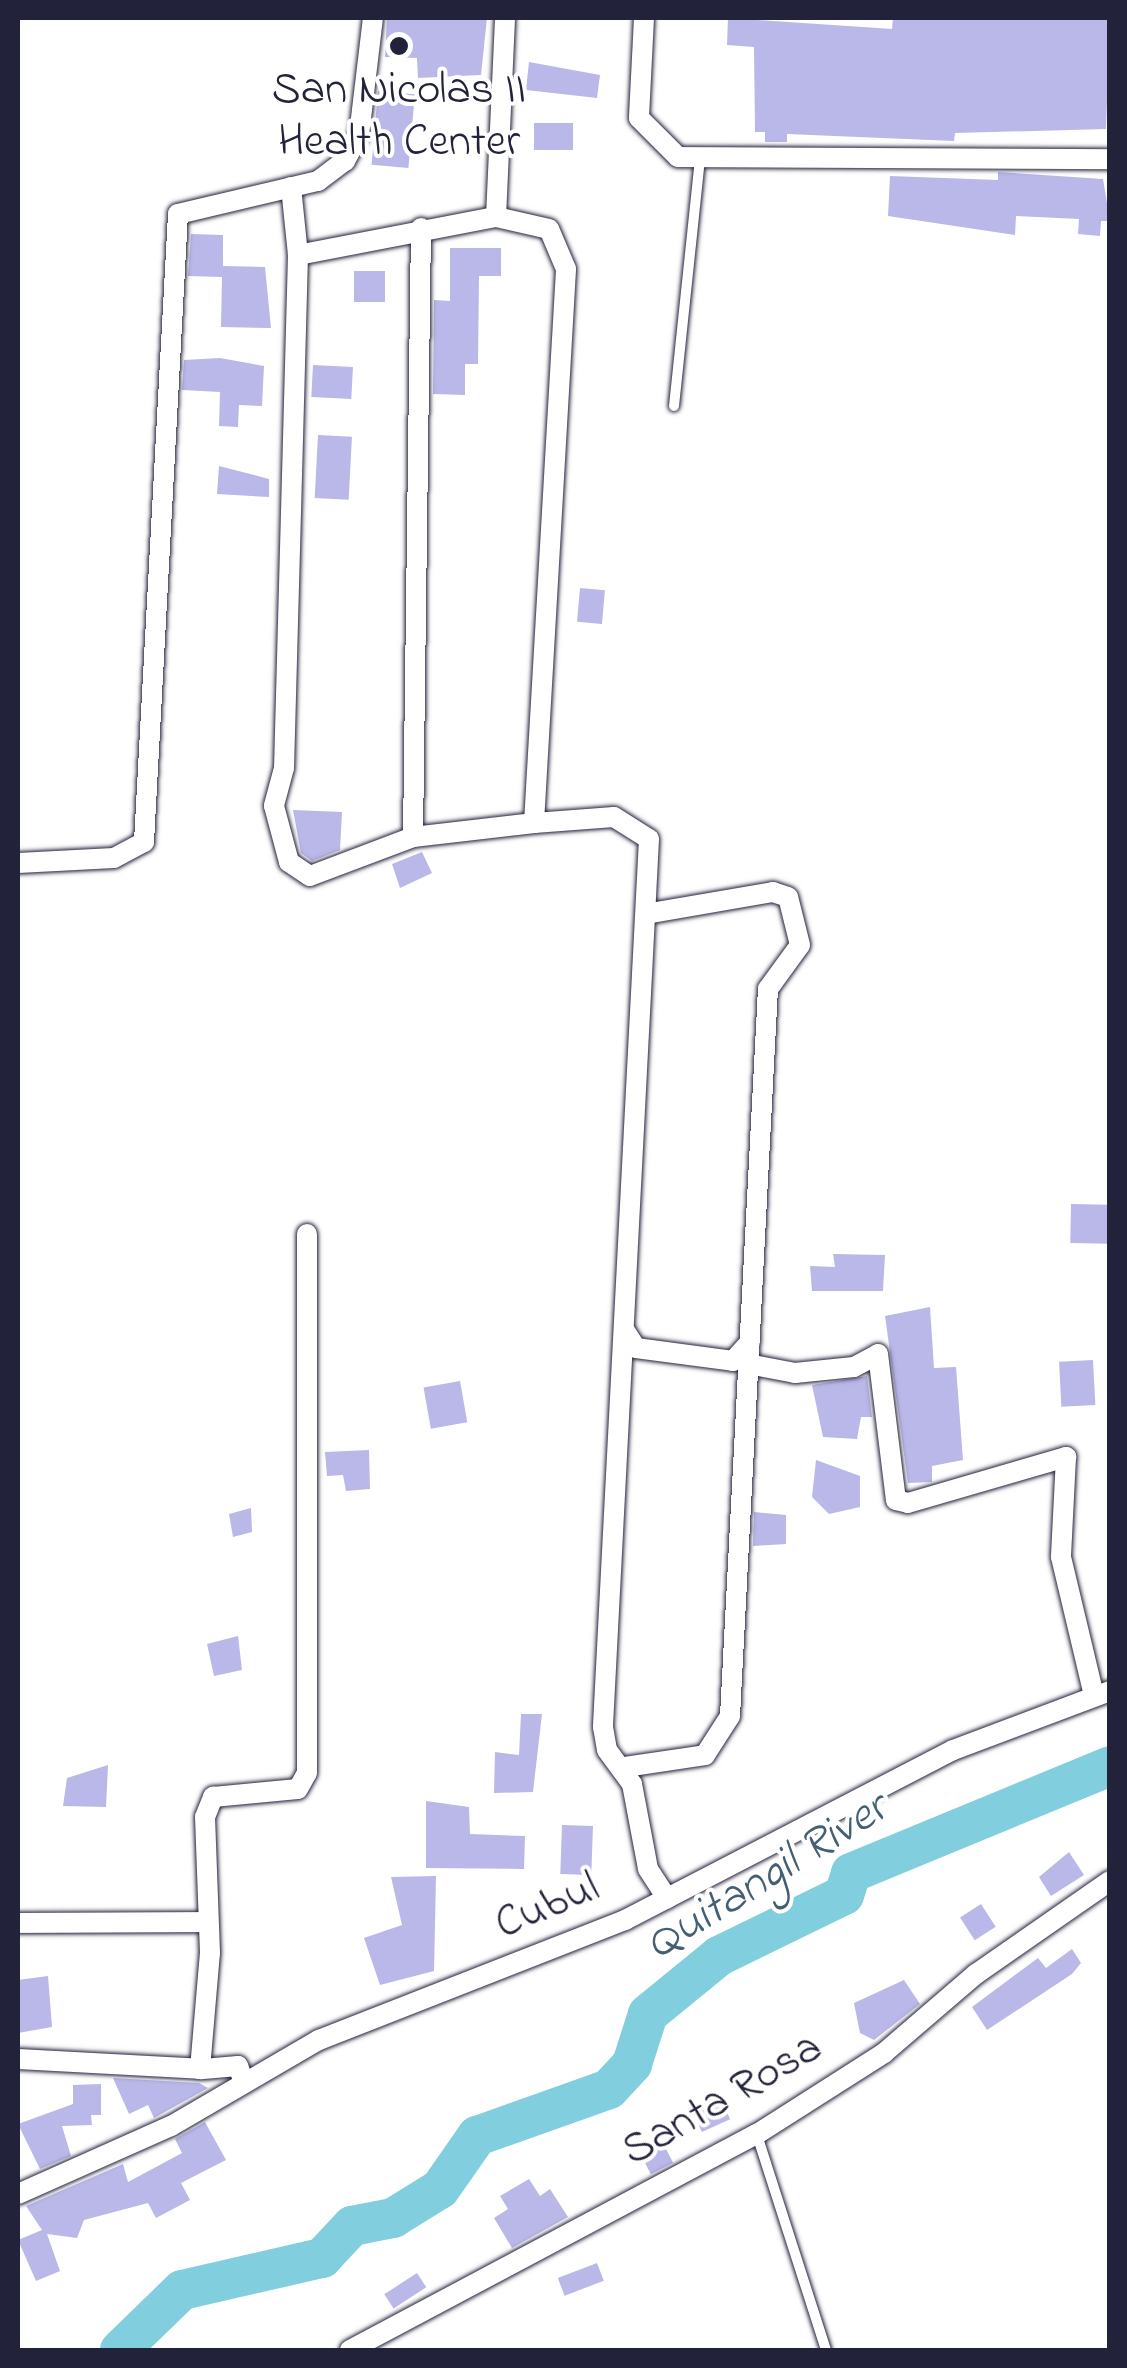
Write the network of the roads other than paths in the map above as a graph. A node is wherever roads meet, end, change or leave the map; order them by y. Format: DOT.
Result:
graph roads {
  1 [pos="372,18"];
  2 [pos="506,18"];
  3 [pos="644,18"];
  4 [pos="1110,159"];
  5 [pos="700,160"];
  6 [pos="291,187"];
  7 [pos="496,217"];
  8 [pos="421,228"];
  9 [pos="298,255"];
  10 [pos="674,406"];
  11 [pos="534,823"];
  12 [pos="413,837"];
  13 [pos="18,863"];
  14 [pos="652,913"];
  15 [pos="307,1234"];
  16 [pos="625,1332"];
  17 [pos="750,1342"];
  18 [pos="748,1364"];
  19 [pos="1102,1693"];
  20 [pos="625,1767"];
  21 [pos="1110,1880"];
  22 [pos="666,1898"];
  23 [pos="208,1922"];
  24 [pos="18,1924"];
  25 [pos="18,2059"];
  26 [pos="200,2069"];
  27 [pos="244,2083"];
  28 [pos="756,2134"];
  29 [pos="18,2194"];
  30 [pos="350,2350"];
  31 [pos="826,2350"];
  1 -- 6 [label="street"];
  2 -- 7 [label="street"];
  3 -- 5 [label="street"];
  4 -- 5 [label="street"];
  5 -- 10 [label="lane"];
  6 -- 9 [label="street"];
  6 -- 13 [label="street"];
  7 -- 8 [label="street"];
  7 -- 11 [label="street"];
  8 -- 9 [label="street"];
  8 -- 12 [label="street"];
  9 -- 12 [label="street"];
  11 -- 12 [label="street"];
  11 -- 14 [label="street"];
  14 -- 16 [label="street"];
  14 -- 17 [label="street"];
  15 -- 23 [label="street"];
  16 -- 17 [label="street"];
  16 -- 20 [label="street"];
  17 -- 18 [label="street"];
  18 -- 19 [label="street"];
  18 -- 20 [label="street"];
  19 -- 22 [label="street, Cubul"];
  20 -- 22 [label="street"];
  21 -- 28 [label="street, Santa Rosa"];
  22 -- 27 [label="street, Cubul"];
  23 -- 24 [label="street"];
  23 -- 26 [label="street"];
  25 -- 26 [label="street"];
  26 -- 27 [label="street"];
  27 -- 29 [label="street, Cubul"];
  28 -- 30 [label="street, Santa Rosa"];
  28 -- 31 [label="lane"];
}
